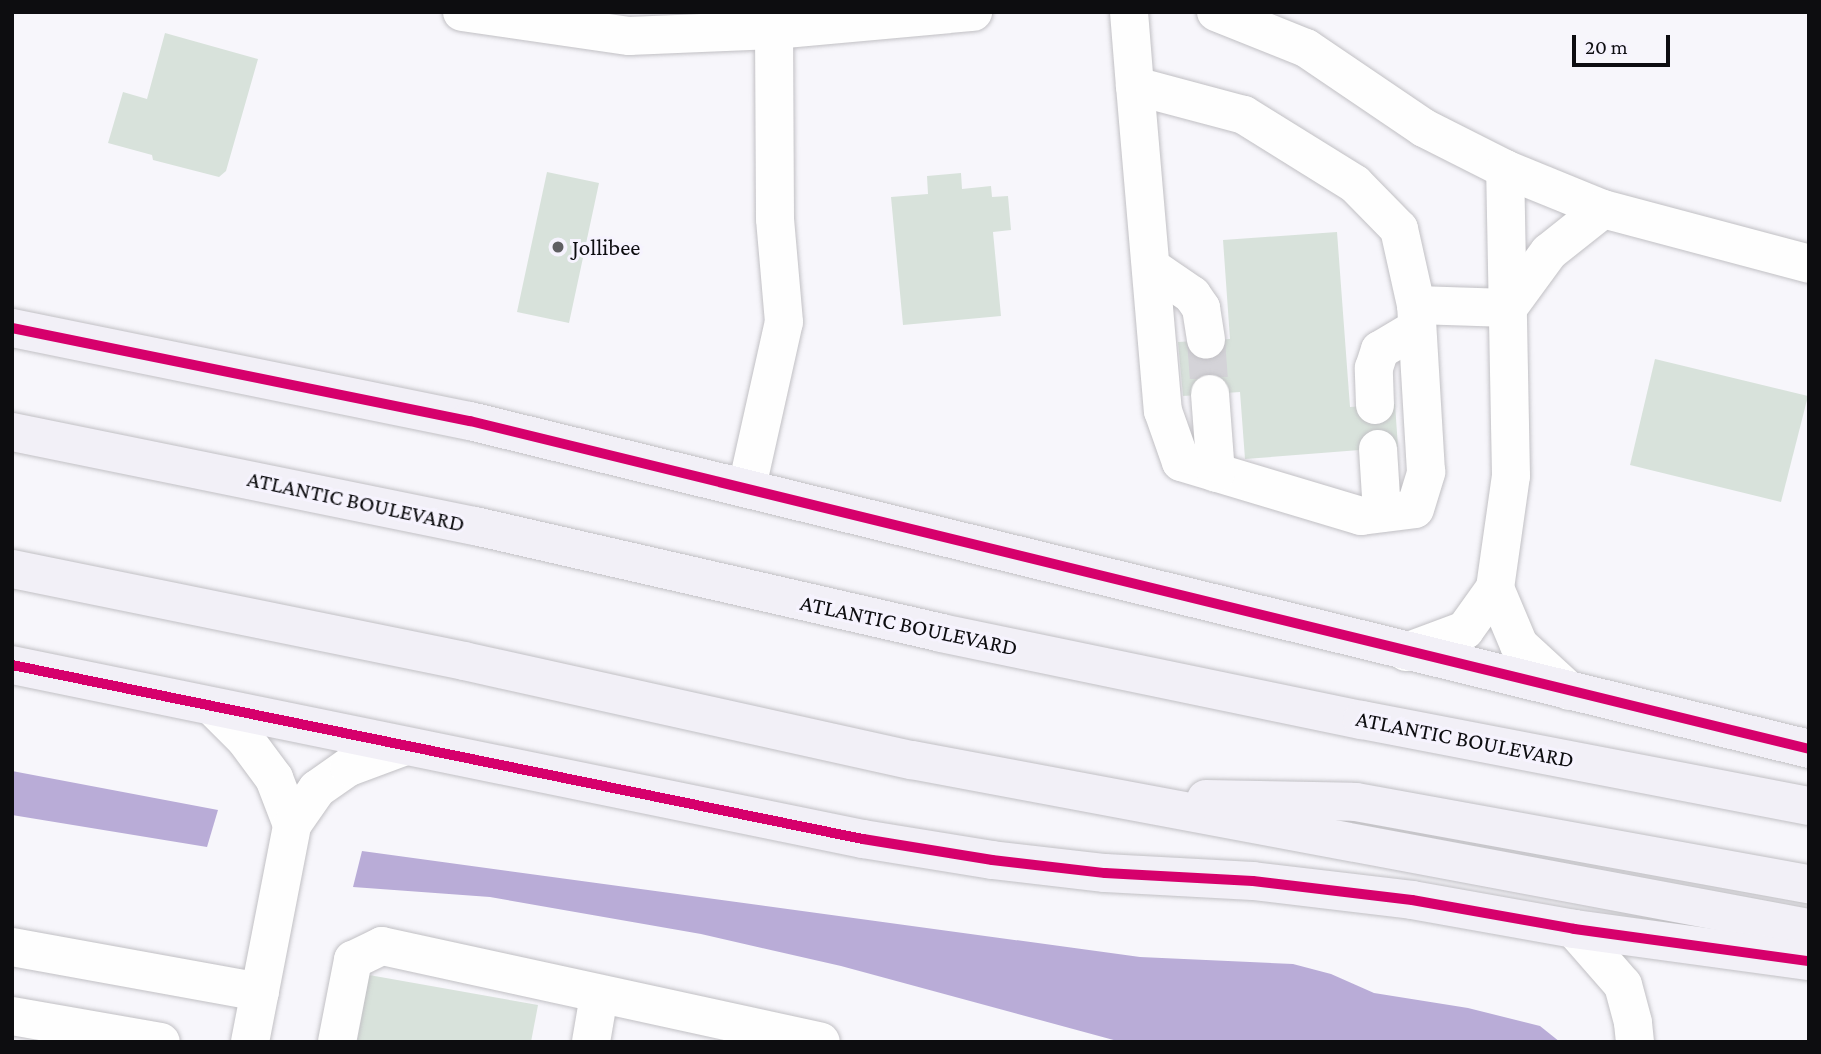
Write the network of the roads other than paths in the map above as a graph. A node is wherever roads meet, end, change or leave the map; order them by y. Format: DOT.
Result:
graph roads {
  1 [pos="462,12"];
  2 [pos="973,12"];
  3 [pos="1129,12"];
  4 [pos="1216,12"];
  5 [pos="774,30"];
  6 [pos="1135,86"];
  7 [pos="1505,169"];
  8 [pos="1603,209"];
  9 [pos="1809,264"];
  10 [pos="1151,267"];
  11 [pos="1508,308"];
  12 [pos="1417,316"];
  13 [pos="12,328"];
  14 [pos="1206,340"];
  15 [pos="1210,394"];
  16 [pos="1375,405"];
  17 [pos="12,432"];
  18 [pos="1378,449"];
  19 [pos="1216,473"];
  20 [pos="747,487"];
  21 [pos="1382,513"];
  22 [pos="12,569"];
  23 [pos="1495,588"];
  24 [pos="1406,652"];
  25 [pos="12,665"];
  26 [pos="1569,691"];
  27 [pos="213,707"];
  28 [pos="403,747"];
  29 [pos="1809,749"];
  30 [pos="1103,797"];
  31 [pos="1809,806"];
  32 [pos="292,825"];
  33 [pos="1809,884"];
  34 [pos="1574,929"];
  35 [pos="1809,929"];
  36 [pos="12,947"];
  37 [pos="1809,961"];
  38 [pos="260,992"];
  39 [pos="599,995"];
  40 [pos="12,1016"];
  41 [pos="161,1042"];
  42 [pos="250,1042"];
  43 [pos="337,1042"];
  44 [pos="591,1042"];
  45 [pos="821,1042"];
  46 [pos="1635,1042"];
  1 -- 5 [label="street"];
  2 -- 5 [label="street"];
  3 -- 6 [label="street"];
  4 -- 7 [label="street"];
  5 -- 20 [label="street"];
  6 -- 10 [label="street"];
  6 -- 12 [label="street"];
  7 -- 8 [label="street"];
  7 -- 11 [label="street"];
  8 -- 9 [label="street"];
  8 -- 11 [label="street"];
  10 -- 14 [label="street"];
  10 -- 19 [label="street"];
  11 -- 12 [label="street"];
  11 -- 23 [label="street"];
  12 -- 16 [label="street"];
  12 -- 21 [label="street"];
  13 -- 20 [label="highway"];
  15 -- 19 [label="street"];
  17 -- 31 [label="highway, ATLANTIC BOULEVARD"];
  18 -- 21 [label="street"];
  19 -- 21 [label="street"];
  20 -- 24 [label="highway"];
  22 -- 30 [label="highway"];
  23 -- 24 [label="street"];
  23 -- 26 [label="street"];
  24 -- 26 [label="highway"];
  25 -- 27 [label="highway"];
  26 -- 29 [label="highway"];
  27 -- 28 [label="highway"];
  27 -- 32 [label="street"];
  28 -- 32 [label="street"];
  28 -- 34 [label="highway"];
  30 -- 33 [label="highway"];
  30 -- 35 [label="highway"];
  32 -- 38 [label="street"];
  34 -- 37 [label="highway"];
  34 -- 46 [label="street"];
  36 -- 38 [label="street"];
  38 -- 42 [label="street"];
  39 -- 43 [label="street"];
  39 -- 44 [label="street"];
  39 -- 45 [label="street"];
  40 -- 41 [label="street"];
}
